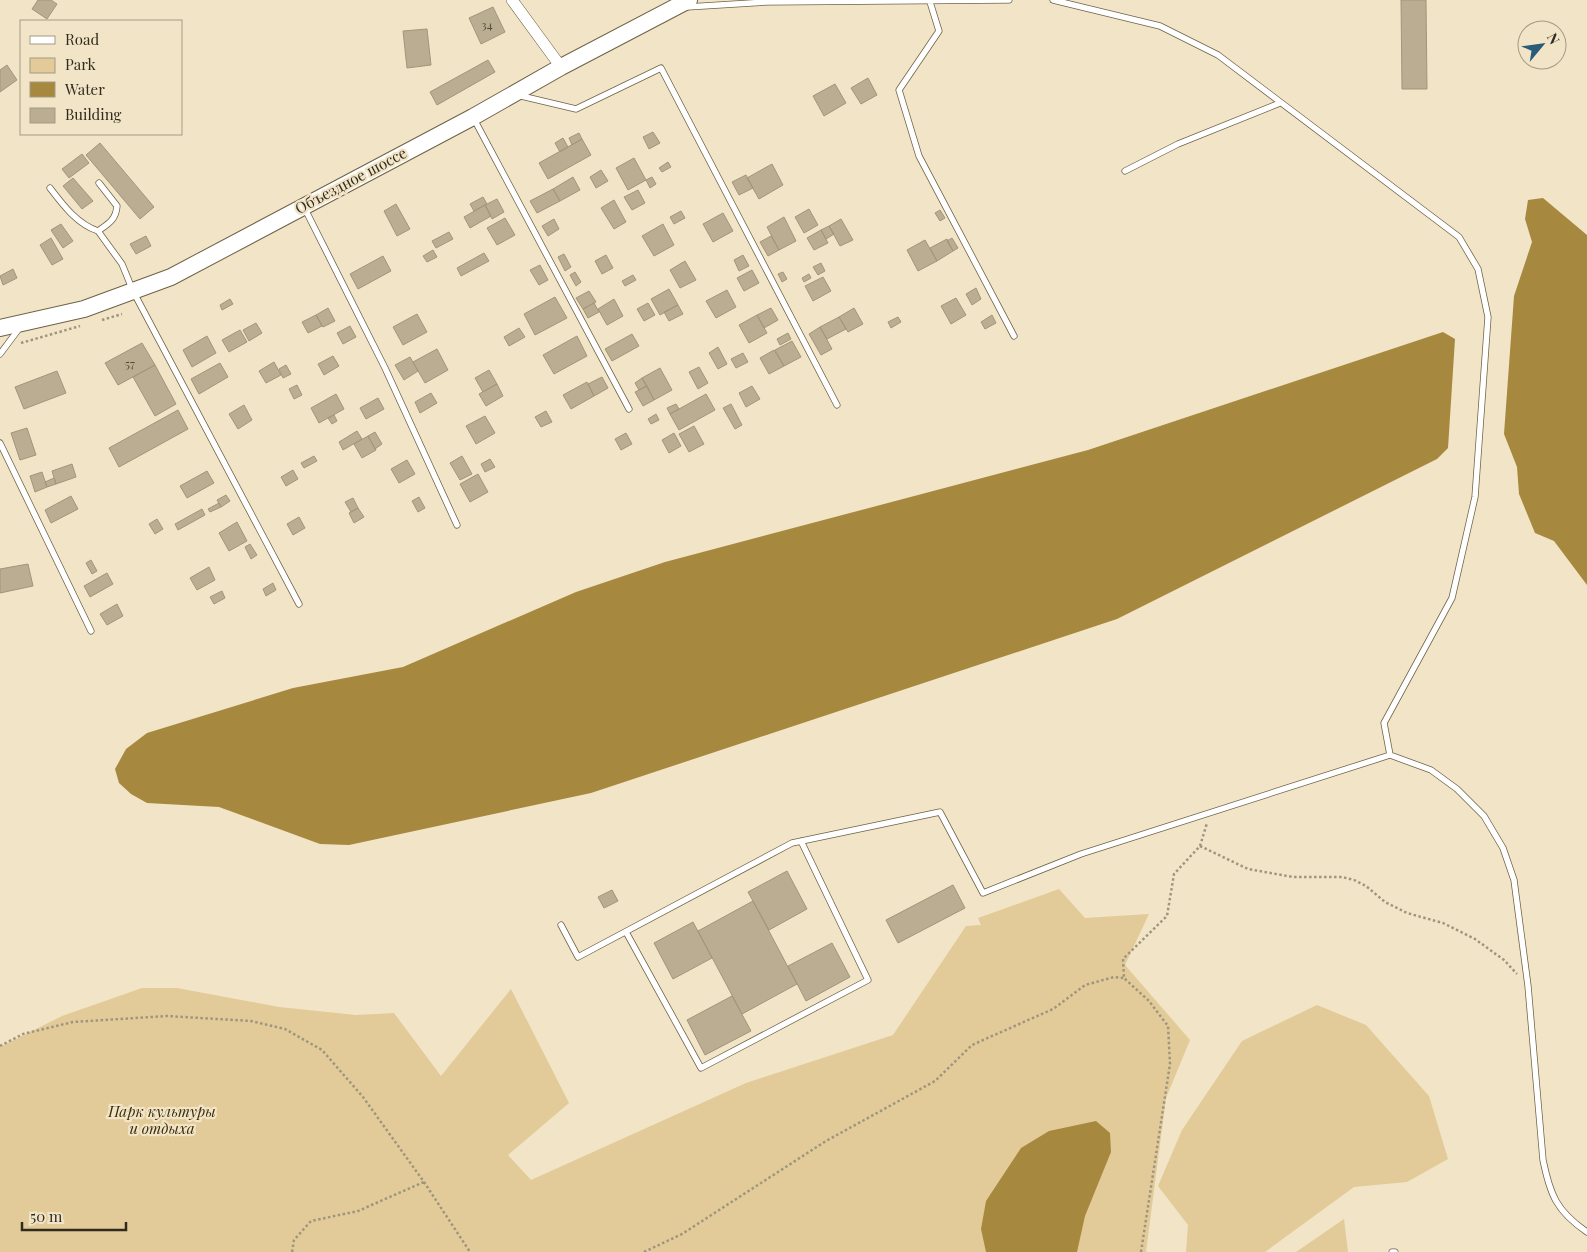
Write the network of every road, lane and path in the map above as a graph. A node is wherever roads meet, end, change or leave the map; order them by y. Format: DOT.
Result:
graph roads {
  1 [pos="512,0"];
  2 [pos="1010,0"];
  3 [pos="1053,0"];
  4 [pos="930,2"];
  5 [pos="682,4"];
  6 [pos="561,67"];
  7 [pos="513,94"];
  8 [pos="1280,103"];
  9 [pos="473,118"];
  10 [pos="1125,171"];
  11 [pos="99,183"];
  12 [pos="50,188"];
  13 [pos="304,207"];
  14 [pos="98,231"];
  15 [pos="133,291"];
  16 [pos="122,314"];
  17 [pos="96,322"];
  18 [pos="24,323"];
  19 [pos="88,324"];
  20 [pos="0,328"];
  21 [pos="1014,336"];
  22 [pos="5,348"];
  23 [pos="0,354"];
  24 [pos="837,405"];
  25 [pos="629,409"];
  26 [pos="0,443"];
  27 [pos="458,524"];
  28 [pos="299,604"];
  29 [pos="91,631"];
  30 [pos="1390,755"];
  31 [pos="1210,813"];
  32 [pos="801,841"];
  33 [pos="1200,846"];
  34 [pos="560,925"];
  35 [pos="626,932"];
  36 [pos="1124,978"];
  37 [pos="1528,986"];
  38 [pos="0,1046"];
  39 [pos="424,1182"];
  40 [pos="1587,1232"];
  41 [pos="292,1252"];
  42 [pos="470,1252"];
  43 [pos="644,1252"];
  44 [pos="1141,1252"];
  1 -- 6 [label="street"];
  2 -- 4 [label="lane"];
  3 -- 8 [label="lane"];
  4 -- 5 [label="lane"];
  4 -- 21 [label="lane"];
  5 -- 6 [label="main road, Объездное шоссе"];
  6 -- 7 [label="main road, Объездное шоссе"];
  7 -- 9 [label="main road, Объездное шоссе"];
  7 -- 24 [label="lane"];
  8 -- 10 [label="lane"];
  8 -- 30 [label="lane"];
  9 -- 13 [label="main road, Объездное шоссе"];
  9 -- 25 [label="lane"];
  11 -- 14 [label="lane"];
  12 -- 14 [label="lane"];
  13 -- 15 [label="main road, Объездное шоссе"];
  13 -- 27 [label="lane"];
  14 -- 15 [label="lane"];
  15 -- 18 [label="main road, Объездное шоссе"];
  15 -- 28 [label="lane"];
  16 -- 17 [label="path"];
  18 -- 20 [label="main road, Объездное шоссе"];
  18 -- 22 [label="lane"];
  19 -- 22 [label="path"];
  22 -- 23 [label="lane"];
  26 -- 29 [label="lane"];
  30 -- 31 [label="lane"];
  30 -- 37 [label="lane"];
  31 -- 32 [label="lane"];
  31 -- 33 [label="path"];
  32 -- 35 [label="lane"];
  32 -- 35 [label="lane"];
  33 -- 36 [label="path"];
  33 -- 37 [label="path"];
  34 -- 35 [label="lane"];
  36 -- 43 [label="path"];
  36 -- 44 [label="path"];
  37 -- 40 [label="lane"];
  38 -- 39 [label="path"];
  39 -- 41 [label="path"];
  39 -- 42 [label="path"];
}
